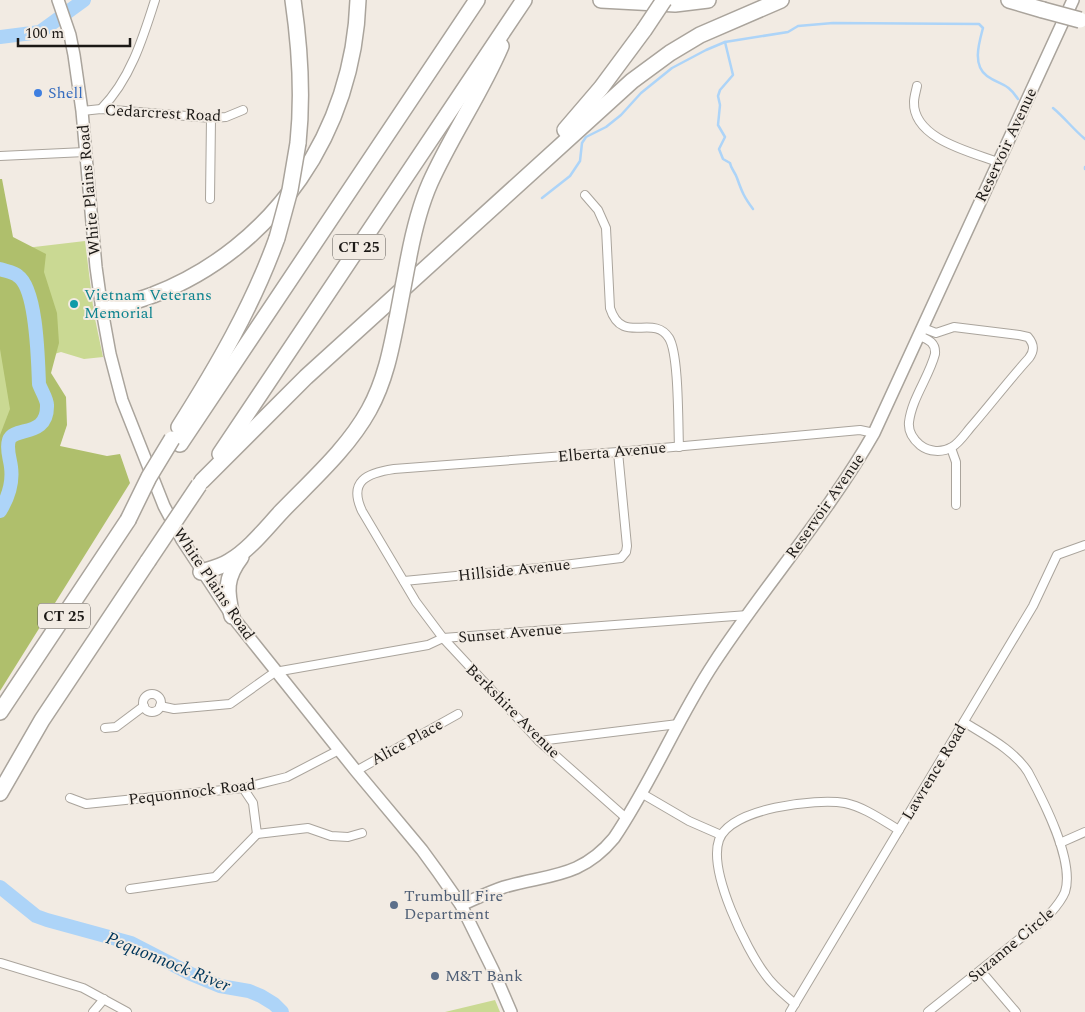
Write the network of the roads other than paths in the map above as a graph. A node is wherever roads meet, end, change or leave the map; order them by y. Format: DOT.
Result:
graph roads {
  1 [pos="58,0"];
  2 [pos="155,0"];
  3 [pos="293,0"];
  4 [pos="358,0"];
  5 [pos="477,0"];
  6 [pos="601,0"];
  7 [pos="664,0"];
  8 [pos="708,0"];
  9 [pos="781,0"];
  10 [pos="1009,0"];
  11 [pos="1073,0"];
  12 [pos="520,6"];
  13 [pos="1082,21"];
  14 [pos="917,86"];
  15 [pos="101,109"];
  16 [pos="243,110"];
  17 [pos="82,111"];
  18 [pos="211,118"];
  19 [pos="84,152"];
  20 [pos="0,156"];
  21 [pos="998,162"];
  22 [pos="586,195"];
  23 [pos="210,199"];
  24 [pos="482,216"];
  25 [pos="102,310"];
  26 [pos="921,332"];
  27 [pos="874,433"];
  28 [pos="176,442"];
  29 [pos="679,446"];
  30 [pos="951,448"];
  31 [pos="618,452"];
  32 [pos="201,483"];
  33 [pos="357,489"];
  34 [pos="956,505"];
  35 [pos="253,542"];
  36 [pos="1085,545"];
  37 [pos="201,572"];
  38 [pos="404,581"];
  39 [pos="748,615"];
  40 [pos="232,616"];
  41 [pos="443,638"];
  42 [pos="276,672"];
  43 [pos="144,706"];
  44 [pos="160,706"];
  45 [pos="0,712"];
  46 [pos="458,714"];
  47 [pos="964,722"];
  48 [pos="678,724"];
  49 [pos="105,728"];
  50 [pos="539,740"];
  51 [pos="339,750"];
  52 [pos="356,771"];
  53 [pos="243,788"];
  54 [pos="0,793"];
  55 [pos="641,793"];
  56 [pos="70,798"];
  57 [pos="626,818"];
  58 [pos="899,830"];
  59 [pos="1085,832"];
  60 [pos="362,833"];
  61 [pos="257,834"];
  62 [pos="721,835"];
  63 [pos="1060,843"];
  64 [pos="130,889"];
  65 [pos="461,905"];
  66 [pos="1,963"];
  67 [pos="980,971"];
  68 [pos="104,999"];
  69 [pos="795,1004"];
  70 [pos="93,1012"];
  71 [pos="127,1012"];
  72 [pos="511,1012"];
  73 [pos="790,1012"];
  74 [pos="928,1012"];
  75 [pos="1016,1012"];
  1 -- 17 [label="main road, White Plains Road"];
  2 -- 15 [label="street"];
  3 -- 28 [label="highway, bridge"];
  4 -- 25 [label="highway"];
  5 -- 28 [label="highway, CT 25"];
  6 -- 8 [label="highway"];
  7 -- 24 [label="highway, bridge"];
  9 -- 24 [label="highway"];
  10 -- 13 [label="highway, bridge"];
  11 -- 21 [label="main road, Reservoir Avenue"];
  12 -- 32 [label="highway, CT 25"];
  12 -- 35 [label="highway, bridge"];
  14 -- 21 [label="street"];
  15 -- 17 [label="street, Cedarcrest Road"];
  15 -- 18 [label="street, Cedarcrest Road"];
  16 -- 18 [label="street, Cedarcrest Road"];
  17 -- 19 [label="main road, White Plains Road"];
  18 -- 23 [label="street"];
  19 -- 20 [label="street"];
  19 -- 25 [label="main road, White Plains Road"];
  21 -- 26 [label="main road, Reservoir Avenue"];
  22 -- 29 [label="street"];
  24 -- 32 [label="highway"];
  25 -- 37 [label="main road, White Plains Road"];
  26 -- 27 [label="main road, Reservoir Avenue"];
  26 -- 30 [label="street"];
  26 -- 30 [label="street"];
  27 -- 29 [label="street, Elberta Avenue"];
  27 -- 39 [label="main road, Reservoir Avenue"];
  28 -- 45 [label="highway, CT 25, bridge"];
  29 -- 31 [label="street, Elberta Avenue"];
  30 -- 34 [label="street"];
  31 -- 33 [label="street, Elberta Avenue"];
  31 -- 38 [label="street, Hillside Avenue"];
  32 -- 54 [label="highway, CT 25, bridge"];
  33 -- 38 [label="street, Berkshire Avenue"];
  35 -- 37 [label="highway"];
  35 -- 40 [label="highway"];
  36 -- 47 [label="street, Lawrence Road"];
  37 -- 40 [label="main road, White Plains Road"];
  38 -- 41 [label="street, Berkshire Avenue"];
  39 -- 41 [label="street, Sunset Avenue"];
  39 -- 48 [label="main road, Reservoir Avenue"];
  40 -- 42 [label="main road, White Plains Road"];
  41 -- 42 [label="street, Sunset Avenue"];
  41 -- 50 [label="street, Berkshire Avenue"];
  42 -- 44 [label="street"];
  42 -- 51 [label="main road, White Plains Road"];
  43 -- 44 [label="street"];
  43 -- 44 [label="street"];
  43 -- 49 [label="street"];
  46 -- 52 [label="street, Alice Place"];
  47 -- 58 [label="street, Lawrence Road"];
  47 -- 63 [label="street, Suzanne Circle"];
  48 -- 50 [label="street"];
  48 -- 55 [label="main road, Reservoir Avenue"];
  50 -- 57 [label="street, Berkshire Avenue"];
  51 -- 52 [label="main road, White Plains Road"];
  51 -- 53 [label="street, Pequonnock Road"];
  52 -- 65 [label="main road, White Plains Road"];
  53 -- 56 [label="street, Pequonnock Road"];
  53 -- 61 [label="street"];
  55 -- 57 [label="main road, Reservoir Avenue"];
  55 -- 62 [label="street"];
  57 -- 65 [label="main road, Reservoir Avenue"];
  58 -- 62 [label="street"];
  58 -- 69 [label="street, Lawrence Road"];
  59 -- 63 [label="street"];
  60 -- 61 [label="street"];
  61 -- 64 [label="street"];
  62 -- 69 [label="street"];
  63 -- 67 [label="street, Suzanne Circle"];
  65 -- 72 [label="main road, White Plains Road"];
  66 -- 68 [label="street"];
  67 -- 74 [label="street, Suzanne Circle"];
  67 -- 75 [label="street"];
  68 -- 70 [label="street"];
  68 -- 71 [label="street"];
  69 -- 73 [label="street, Lawrence Road"];
}
